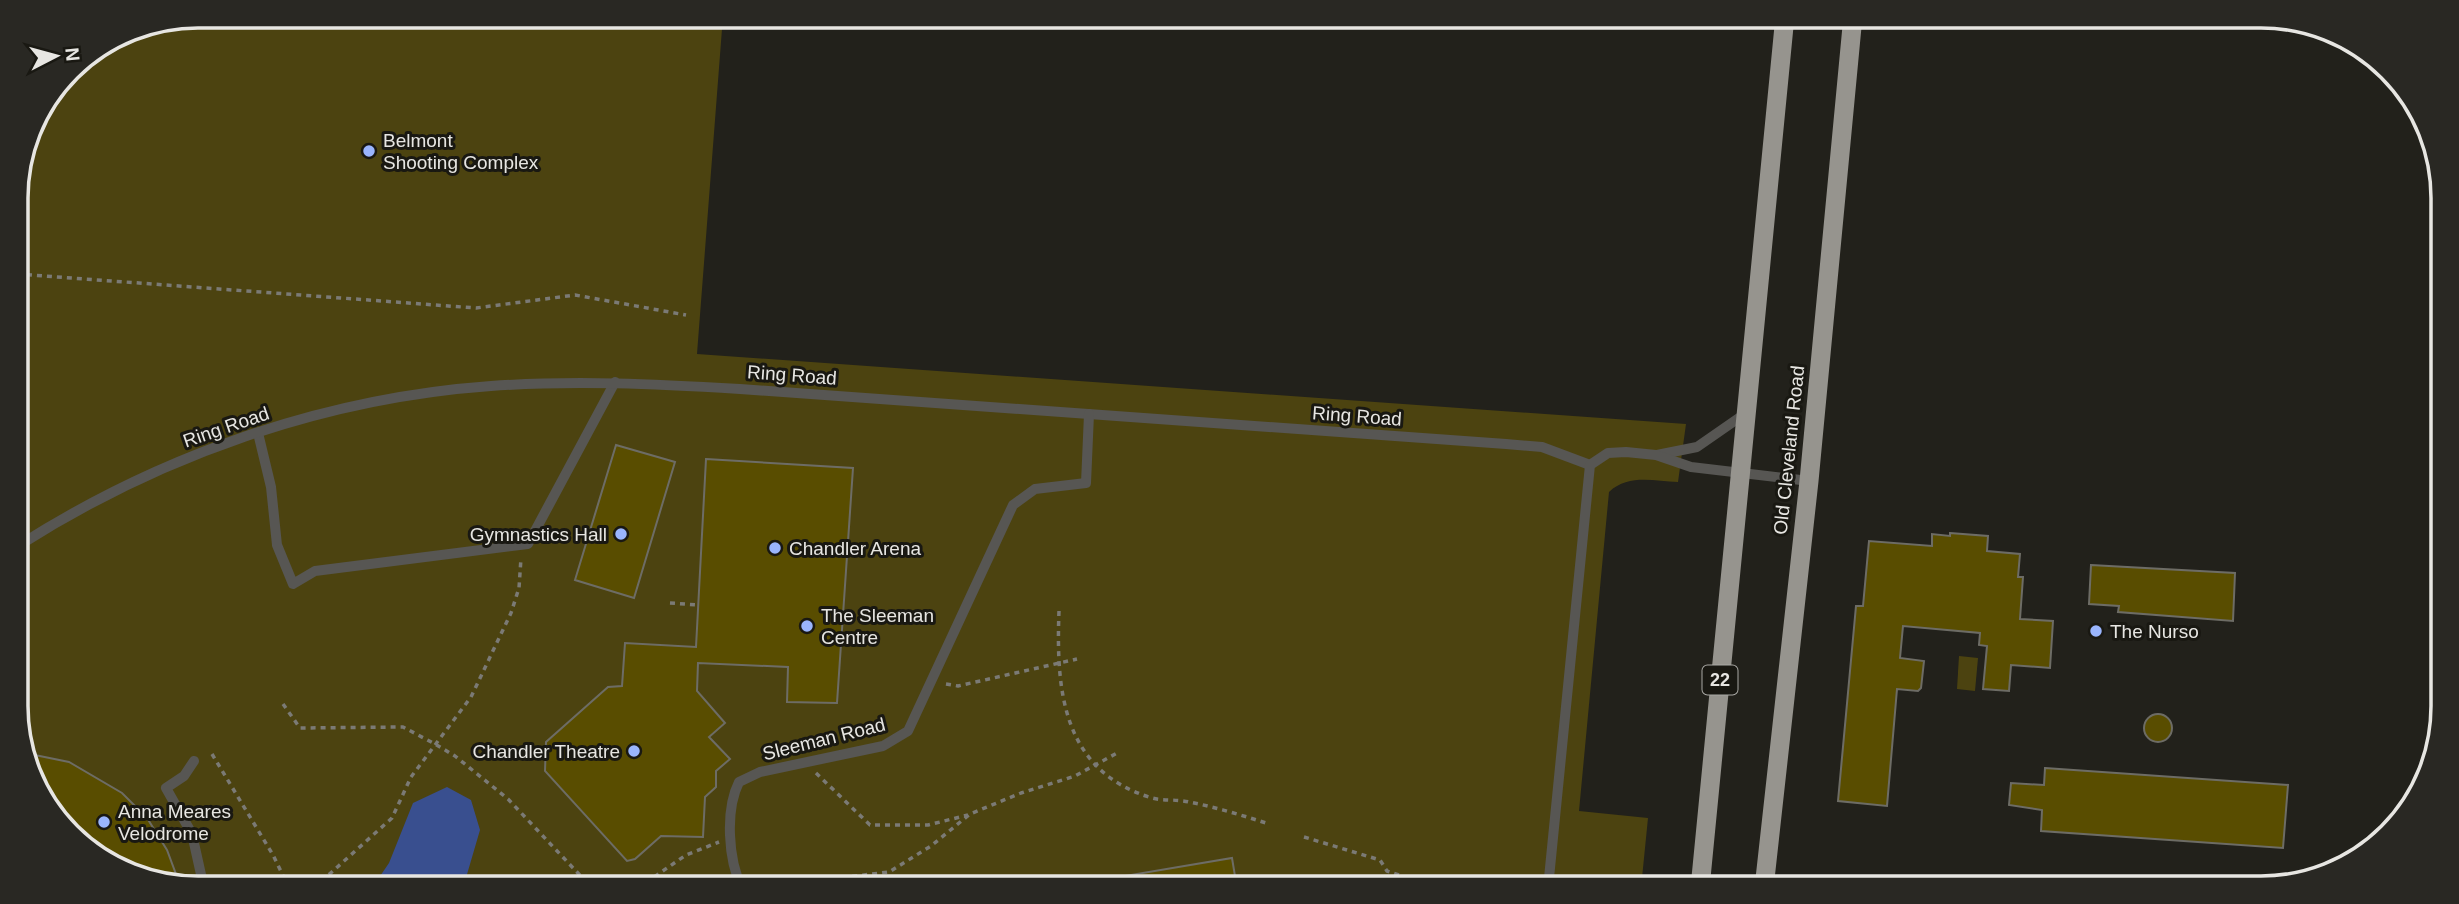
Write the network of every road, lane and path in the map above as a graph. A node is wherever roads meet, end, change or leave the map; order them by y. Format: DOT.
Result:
graph roads {
  1 [pos="1784,28"];
  2 [pos="1852,28"];
  3 [pos="28,275"];
  4 [pos="686,315"];
  5 [pos="615,383"];
  6 [pos="1746,412"];
  7 [pos="1089,414"];
  8 [pos="258,433"];
  9 [pos="1656,455"];
  10 [pos="1590,465"];
  11 [pos="1740,473"];
  12 [pos="1809,481"];
  13 [pos="28,540"];
  14 [pos="520,546"];
  15 [pos="670,603"];
  16 [pos="698,605"];
  17 [pos="1059,611"];
  18 [pos="1077,659"];
  19 [pos="1057,662"];
  20 [pos="943,684"];
  21 [pos="283,704"];
  22 [pos="435,744"];
  23 [pos="1117,753"];
  24 [pos="212,754"];
  25 [pos="194,761"];
  26 [pos="809,763"];
  27 [pos="1095,766"];
  28 [pos="970,814"];
  29 [pos="1266,823"];
  30 [pos="1304,837"];
  31 [pos="732,841"];
  32 [pos="201,876"];
  33 [pos="283,876"];
  34 [pos="327,876"];
  35 [pos="581,876"];
  36 [pos="655,876"];
  37 [pos="737,876"];
  38 [pos="855,876"];
  39 [pos="1404,876"];
  40 [pos="1549,876"];
  41 [pos="1701,876"];
  42 [pos="1765,876"];
  1 -- 6 [label="highway, 22"];
  2 -- 12 [label="highway, Old Cleveland Road"];
  3 -- 4 [label="path"];
  5 -- 7 [label="lane, Ring Road"];
  5 -- 8 [label="lane, Ring Road"];
  5 -- 14 [label="lane"];
  6 -- 9 [label="lane"];
  6 -- 11 [label="highway, 22"];
  7 -- 10 [label="lane, Ring Road"];
  7 -- 26 [label="lane, Sleeman Road"];
  8 -- 13 [label="lane, Ring Road"];
  8 -- 14 [label="lane"];
  9 -- 10 [label="lane"];
  9 -- 11 [label="lane"];
  10 -- 40 [label="lane"];
  11 -- 12 [label="lane"];
  11 -- 41 [label="highway, 22"];
  12 -- 42 [label="highway, Old Cleveland Road"];
  14 -- 22 [label="path"];
  15 -- 16 [label="path"];
  17 -- 19 [label="path"];
  18 -- 19 [label="path"];
  19 -- 20 [label="path"];
  19 -- 27 [label="path"];
  21 -- 22 [label="path"];
  22 -- 34 [label="path"];
  22 -- 35 [label="path"];
  23 -- 27 [label="path"];
  24 -- 33 [label="path"];
  25 -- 32 [label="lane"];
  26 -- 28 [label="path"];
  26 -- 31 [label="lane, Sleeman Road"];
  27 -- 28 [label="path"];
  27 -- 29 [label="path"];
  28 -- 38 [label="path"];
  30 -- 39 [label="path"];
  31 -- 36 [label="path"];
  31 -- 37 [label="lane, Sleeman Road"];
}
